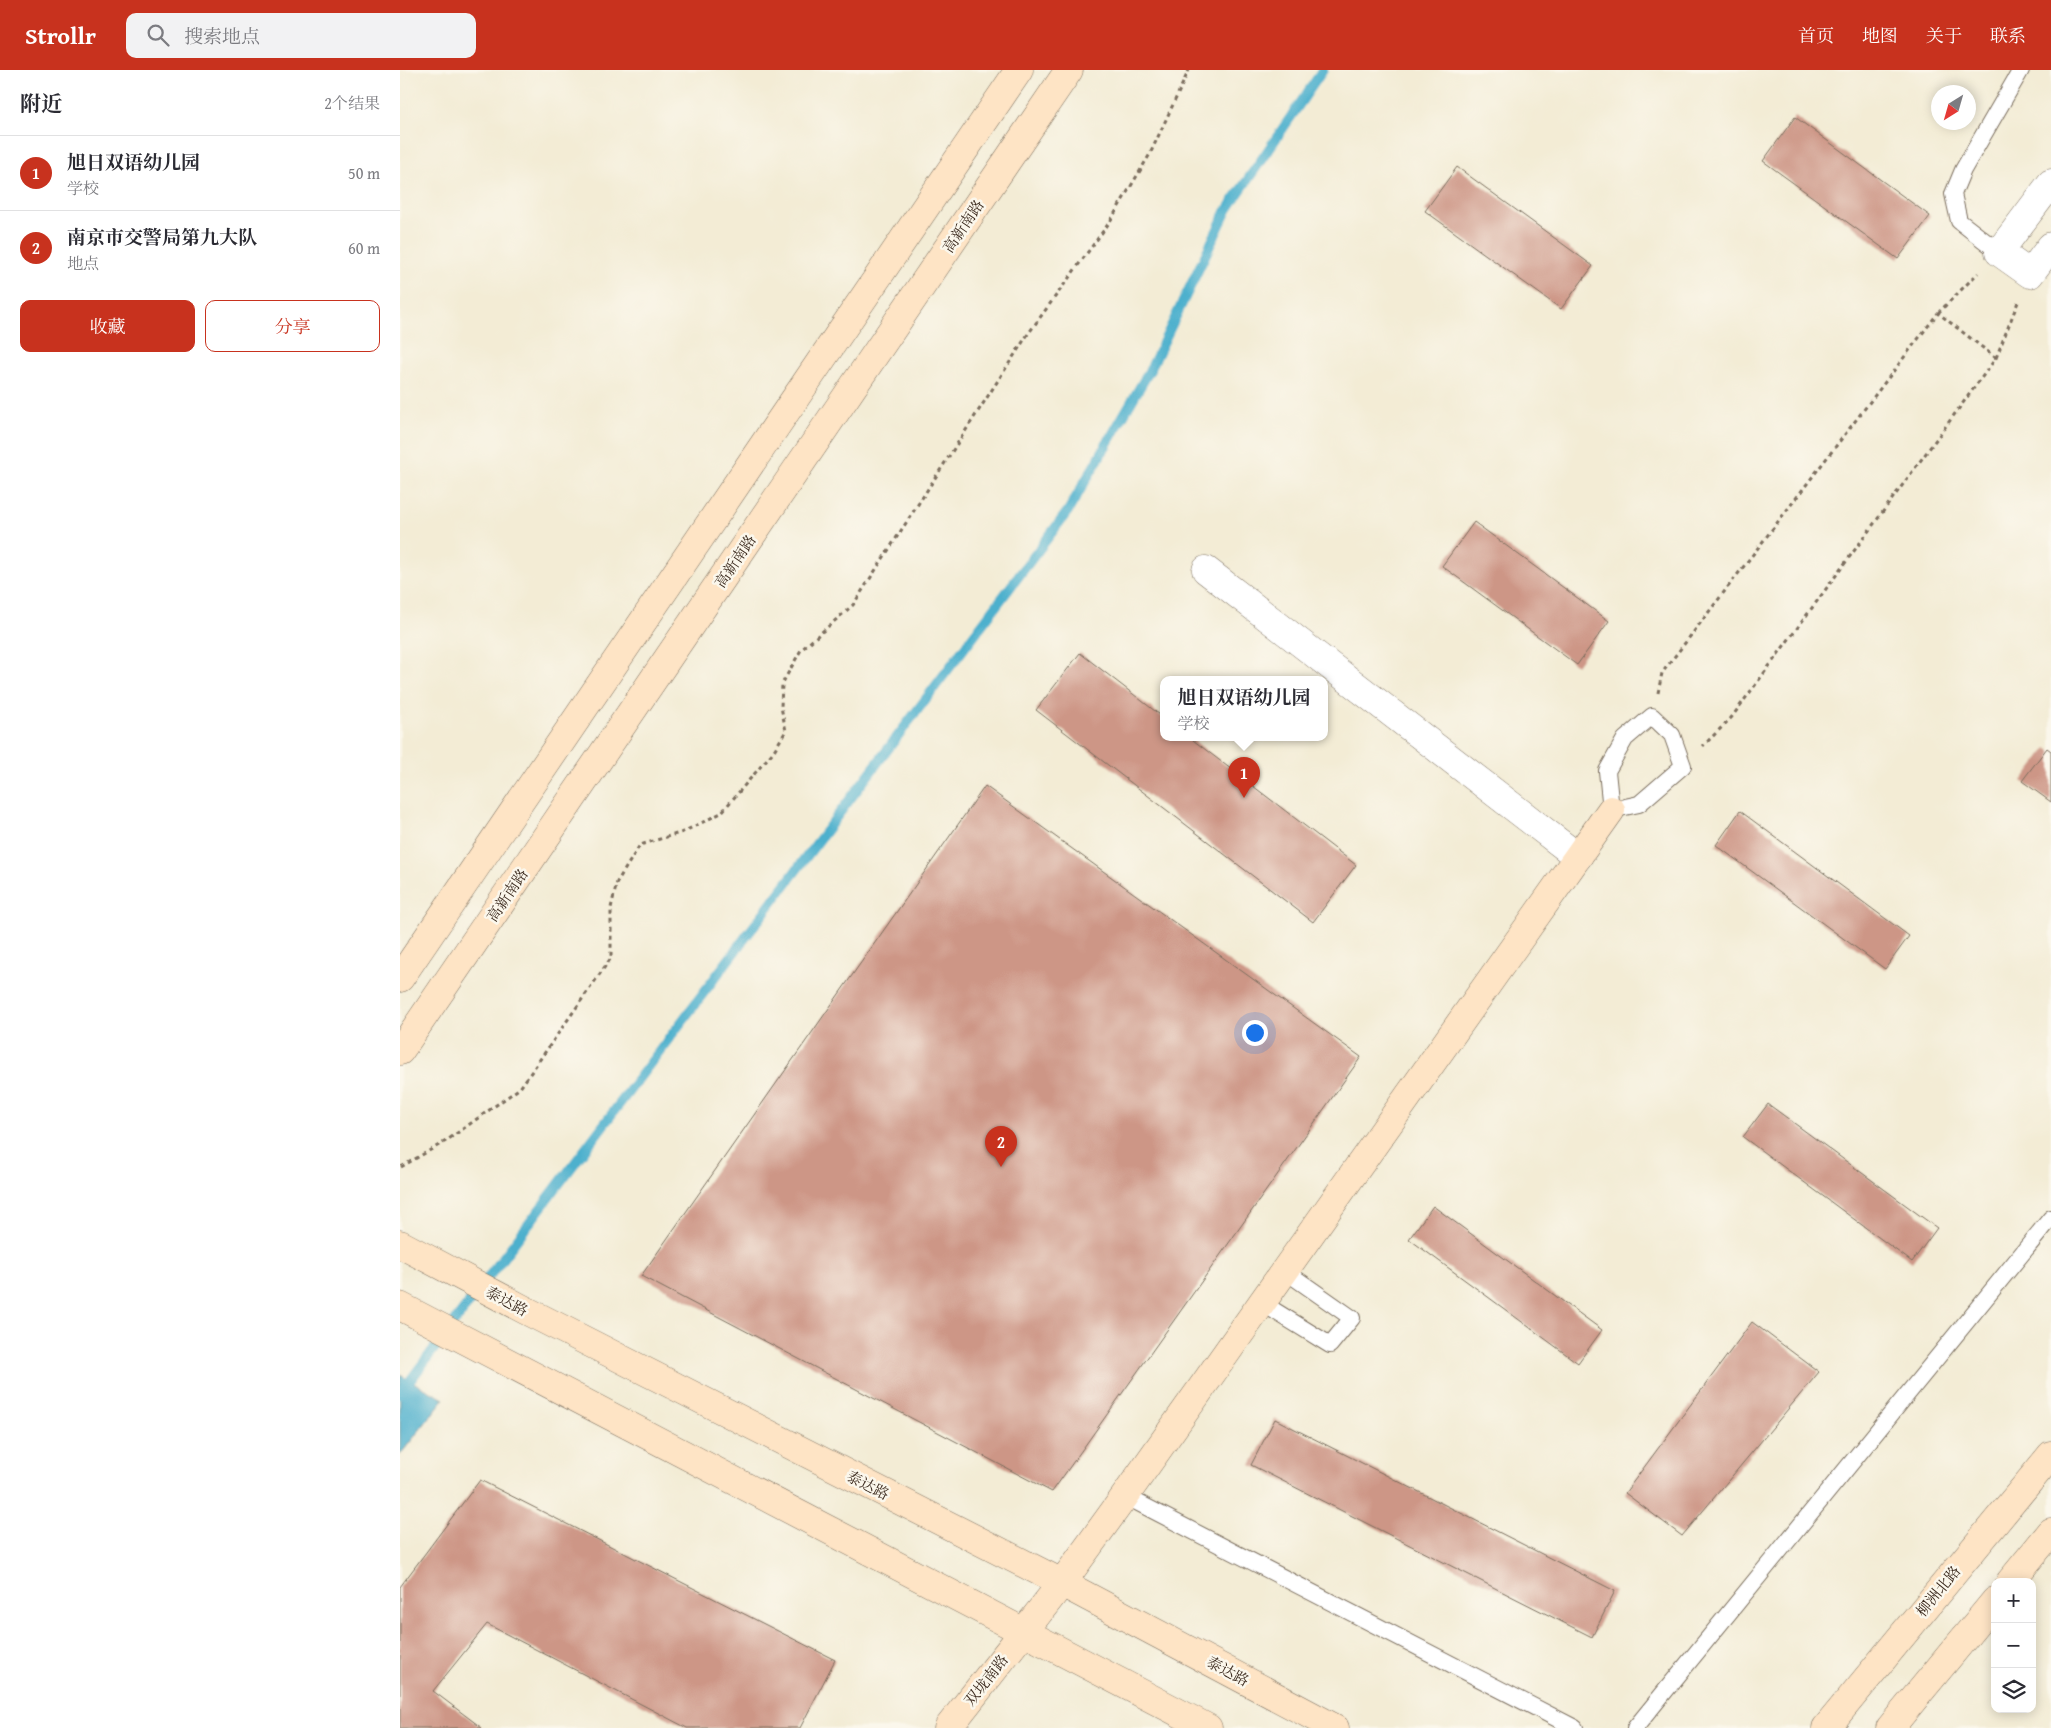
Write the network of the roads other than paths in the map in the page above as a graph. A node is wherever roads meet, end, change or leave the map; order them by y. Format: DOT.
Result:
graph roads {
  1 [pos="1019,70"];
  2 [pos="1070,70"];
  3 [pos="2022,70"];
  4 [pos="2051,183"];
  5 [pos="2051,246"];
  6 [pos="1999,252"];
  7 [pos="1206,570"];
  8 [pos="1611,810"];
  9 [pos="1578,857"];
  10 [pos="400,978"];
  11 [pos="400,1051"];
  12 [pos="2051,1218"];
  13 [pos="400,1244"];
  14 [pos="1285,1271"];
  15 [pos="1262,1303"];
  16 [pos="411,1312"];
  17 [pos="2051,1455"];
  18 [pos="1125,1496"];
  19 [pos="2051,1532"];
  20 [pos="2013,1578"];
  21 [pos="1062,1583"];
  22 [pos="1991,1606"];
  23 [pos="1024,1632"];
  24 [pos="948,1728"];
  25 [pos="1208,1728"];
  26 [pos="1335,1728"];
  27 [pos="1575,1728"];
  28 [pos="1635,1728"];
  29 [pos="1826,1728"];
  30 [pos="1890,1728"];
  1 -- 10 [label="street"];
  2 -- 11 [label="street, 高新南路"];
  3 -- 6 [label="lane"];
  4 -- 6 [label="street"];
  5 -- 6 [label="street"];
  7 -- 9 [label="street"];
  8 -- 8 [label="lane"];
  8 -- 9 [label="street, 双垅南路"];
  9 -- 14 [label="street, 双垅南路"];
  12 -- 28 [label="lane"];
  13 -- 21 [label="street, 泰达路"];
  14 -- 15 [label="street, 双垅南路"];
  14 -- 15 [label="lane"];
  15 -- 18 [label="street, 双垅南路"];
  16 -- 23 [label="street"];
  17 -- 29 [label="street, 柳洲北路"];
  18 -- 21 [label="street, 双垅南路"];
  18 -- 27 [label="lane"];
  19 -- 20 [label="street"];
  21 -- 23 [label="street, 双垅南路"];
  21 -- 26 [label="street, 泰达路"];
  22 -- 30 [label="street"];
  23 -- 24 [label="street, 双垅南路"];
  23 -- 25 [label="street"];
}
